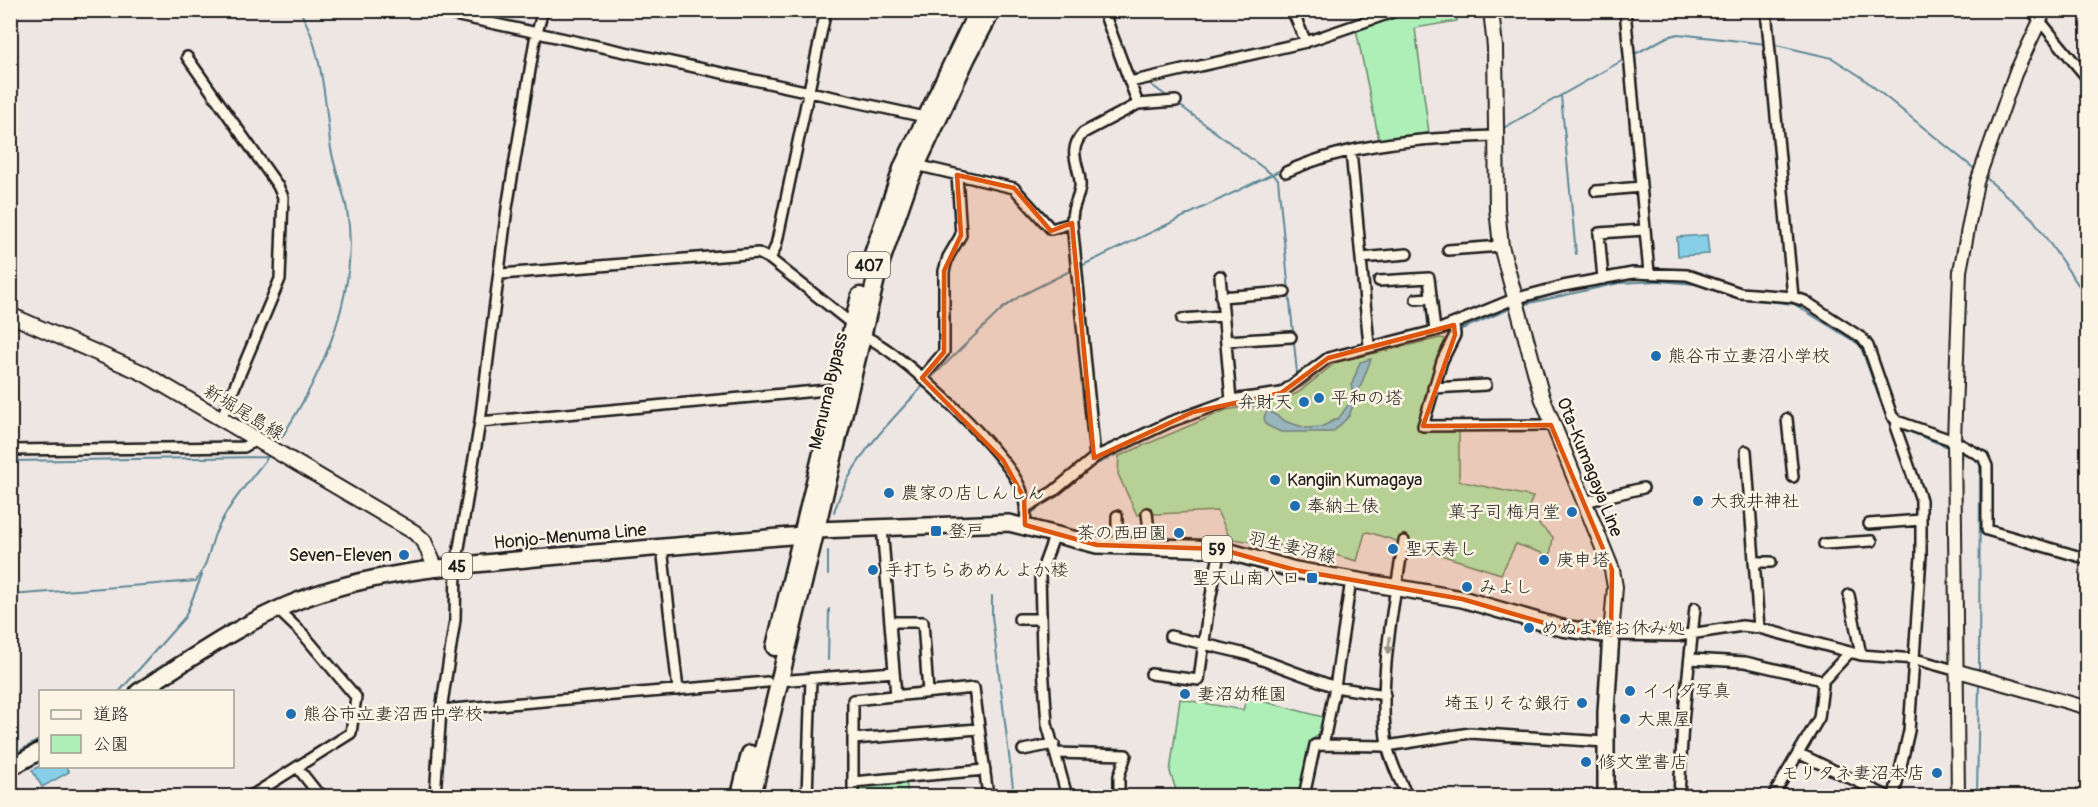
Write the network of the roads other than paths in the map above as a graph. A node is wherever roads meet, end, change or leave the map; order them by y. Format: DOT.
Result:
graph roads {
  1 [pos="432,10"];
  2 [pos="543,10"];
  3 [pos="826,10"];
  4 [pos="978,10"];
  5 [pos="992,10"];
  6 [pos="1103,10"];
  7 [pos="1293,10"];
  8 [pos="1400,10"];
  9 [pos="1491,10"];
  10 [pos="1625,10"];
  11 [pos="1766,10"];
  12 [pos="2039,14"];
  13 [pos="539,33"];
  14 [pos="1306,42"];
  15 [pos="187,57"];
  16 [pos="2088,79"];
  17 [pos="1130,82"];
  18 [pos="808,93"];
  19 [pos="1176,101"];
  20 [pos="1138,104"];
  21 [pos="925,117"];
  22 [pos="1497,136"];
  23 [pos="1351,151"];
  24 [pos="916,165"];
  25 [pos="1286,172"];
  26 [pos="957,175"];
  27 [pos="1641,187"];
  28 [pos="1596,191"];
  29 [pos="1072,224"];
  30 [pos="1644,230"];
  31 [pos="1501,246"];
  32 [pos="1448,250"];
  33 [pos="1407,254"];
  34 [pos="1361,258"];
  35 [pos="770,259"];
  36 [pos="1649,273"];
  37 [pos="501,274"];
  38 [pos="1220,276"];
  39 [pos="1603,279"];
  40 [pos="1379,281"];
  41 [pos="1285,292"];
  42 [pos="1221,297"];
  43 [pos="1792,297"];
  44 [pos="1416,298"];
  45 [pos="1431,298"];
  46 [pos="1514,299"];
  47 [pos="10,315"];
  48 [pos="1223,316"];
  49 [pos="1182,319"];
  50 [pos="856,330"];
  51 [pos="1454,330"];
  52 [pos="1435,331"];
  53 [pos="1291,337"];
  54 [pos="1226,341"];
  55 [pos="1370,345"];
  56 [pos="922,378"];
  57 [pos="1486,385"];
  58 [pos="1433,388"];
  59 [pos="836,392"];
  60 [pos="1231,400"];
  61 [pos="221,419"];
  62 [pos="1787,419"];
  63 [pos="1897,421"];
  64 [pos="480,422"];
  65 [pos="1551,424"];
  66 [pos="256,440"];
  67 [pos="1954,448"];
  68 [pos="10,450"];
  69 [pos="1746,451"];
  70 [pos="1095,457"];
  71 [pos="1792,477"];
  72 [pos="1643,488"];
  73 [pos="1584,502"];
  74 [pos="1027,507"];
  75 [pos="1148,513"];
  76 [pos="1117,516"];
  77 [pos="1921,520"];
  78 [pos="1869,524"];
  79 [pos="1024,525"];
  80 [pos="882,527"];
  81 [pos="809,532"];
  82 [pos="1055,534"];
  83 [pos="1404,541"];
  84 [pos="1872,541"];
  85 [pos="1824,544"];
  86 [pos="1117,546"];
  87 [pos="662,547"];
  88 [pos="1151,548"];
  89 [pos="1220,549"];
  90 [pos="2088,559"];
  91 [pos="1754,562"];
  92 [pos="1771,562"];
  93 [pos="456,566"];
  94 [pos="436,569"];
  95 [pos="1351,580"];
  96 [pos="1396,586"];
  97 [pos="1030,594"];
  98 [pos="1849,595"];
  99 [pos="1041,597"];
  100 [pos="1695,608"];
  101 [pos="277,609"];
  102 [pos="1019,620"];
  103 [pos="1041,620"];
  104 [pos="890,622"];
  105 [pos="1759,628"];
  106 [pos="1693,634"];
  107 [pos="1611,635"];
  108 [pos="1170,636"];
  109 [pos="1204,643"];
  110 [pos="1850,652"];
  111 [pos="1861,655"];
  112 [pos="1690,659"];
  113 [pos="1915,659"];
  114 [pos="1958,671"];
  115 [pos="894,672"];
  116 [pos="1151,674"];
  117 [pos="811,679"];
  118 [pos="773,682"];
  119 [pos="1821,683"];
  120 [pos="1335,687"];
  121 [pos="141,690"];
  122 [pos="678,690"];
  123 [pos="928,692"];
  124 [pos="896,694"];
  125 [pos="1384,695"];
  126 [pos="2088,708"];
  127 [pos="441,710"];
  128 [pos="978,729"];
  129 [pos="853,739"];
  130 [pos="1605,742"];
  131 [pos="1323,745"];
  132 [pos="1387,746"];
  133 [pos="1055,748"];
  134 [pos="1023,750"];
  135 [pos="39,752"];
  136 [pos="1798,753"];
  137 [pos="297,767"];
  138 [pos="10,768"];
  139 [pos="985,770"];
  140 [pos="853,782"];
  141 [pos="10,790"];
  142 [pos="1679,794"];
  143 [pos="16,796"];
  144 [pos="251,796"];
  145 [pos="324,796"];
  146 [pos="435,796"];
  147 [pos="740,796"];
  148 [pos="752,796"];
  149 [pos="807,796"];
  150 [pos="853,796"];
  151 [pos="988,796"];
  152 [pos="1067,796"];
  153 [pos="1119,796"];
  154 [pos="1304,796"];
  155 [pos="1407,796"];
  156 [pos="1606,796"];
  157 [pos="1724,796"];
  158 [pos="1773,796"];
  159 [pos="1887,796"];
  160 [pos="1894,796"];
  161 [pos="1958,796"];
  1 -- 13 [label="street"];
  2 -- 13 [label="street"];
  3 -- 18 [label="street"];
  4 -- 21 [label="highway, Menuma Bypass / 407"];
  5 -- 24 [label="highway, Menuma Bypass / 407"];
  6 -- 17 [label="street"];
  7 -- 14 [label="street"];
  8 -- 14 [label="street"];
  9 -- 22 [label="main road"];
  10 -- 27 [label="street"];
  11 -- 43 [label="street"];
  12 -- 16 [label="street"];
  12 -- 67 [label="street"];
  13 -- 18 [label="street"];
  13 -- 37 [label="street"];
  14 -- 17 [label="street"];
  15 -- 61 [label="street"];
  17 -- 20 [label="street"];
  18 -- 21 [label="street"];
  18 -- 35 [label="street"];
  19 -- 20 [label="street"];
  20 -- 29 [label="street"];
  21 -- 50 [label="highway, Menuma Bypass / 407"];
  22 -- 23 [label="street"];
  22 -- 31 [label="main road"];
  23 -- 25 [label="street"];
  23 -- 34 [label="street"];
  24 -- 26 [label="street"];
  24 -- 50 [label="highway, Menuma Bypass / 407"];
  26 -- 29 [label="street"];
  26 -- 56 [label="street"];
  27 -- 28 [label="street"];
  27 -- 30 [label="street"];
  29 -- 70 [label="street"];
  30 -- 36 [label="street"];
  30 -- 39 [label="street"];
  31 -- 32 [label="street"];
  31 -- 46 [label="main road"];
  33 -- 34 [label="street"];
  34 -- 55 [label="street"];
  35 -- 37 [label="street"];
  35 -- 50 [label="street"];
  36 -- 39 [label="street"];
  36 -- 43 [label="street"];
  37 -- 64 [label="street"];
  38 -- 42 [label="street"];
  39 -- 46 [label="street"];
  40 -- 45 [label="street"];
  41 -- 42 [label="street"];
  42 -- 48 [label="street"];
  43 -- 63 [label="street"];
  44 -- 45 [label="street"];
  45 -- 52 [label="street"];
  46 -- 51 [label="street"];
  46 -- 65 [label="main road, Ota-Kumagaya Line"];
  47 -- 61 [label="main road, 新堀尾島線"];
  48 -- 49 [label="street"];
  48 -- 54 [label="street"];
  50 -- 56 [label="street"];
  50 -- 59 [label="highway, Menuma Bypass / 407"];
  50 -- 81 [label="highway, Menuma Bypass / 407"];
  51 -- 52 [label="street"];
  51 -- 58 [label="street"];
  52 -- 55 [label="street"];
  53 -- 54 [label="street"];
  54 -- 60 [label="street"];
  55 -- 60 [label="street"];
  56 -- 74 [label="street"];
  57 -- 58 [label="street"];
  58 -- 65 [label="street"];
  59 -- 64 [label="street"];
  59 -- 81 [label="highway, Menuma Bypass / 407"];
  60 -- 70 [label="street"];
  61 -- 66 [label="main road, 新堀尾島線"];
  62 -- 71 [label="street"];
  63 -- 67 [label="street"];
  63 -- 77 [label="street"];
  64 -- 93 [label="street"];
  65 -- 73 [label="main road, Ota-Kumagaya Line"];
  66 -- 68 [label="street"];
  66 -- 94 [label="main road, 新堀尾島線"];
  67 -- 90 [label="street"];
  67 -- 114 [label="street"];
  69 -- 91 [label="street"];
  70 -- 74 [label="street"];
  72 -- 73 [label="street"];
  73 -- 107 [label="main road, Ota-Kumagaya Line"];
  74 -- 79 [label="street"];
  75 -- 88 [label="street"];
  76 -- 86 [label="street"];
  77 -- 78 [label="street"];
  77 -- 113 [label="street"];
  79 -- 80 [label="main road, 羽生妻沼線 / 59"];
  79 -- 82 [label="main road, 羽生妻沼線 / 59"];
  80 -- 81 [label="main road, 羽生妻沼線 / 59"];
  80 -- 104 [label="street"];
  81 -- 87 [label="main road, Honjo-Menuma Line / 45"];
  81 -- 118 [label="highway, Menuma Bypass / 407"];
  82 -- 86 [label="main road, 羽生妻沼線 / 59"];
  82 -- 99 [label="street"];
  83 -- 96 [label="street"];
  84 -- 85 [label="street"];
  86 -- 88 [label="main road, 羽生妻沼線 / 59"];
  87 -- 93 [label="main road, Honjo-Menuma Line / 45"];
  87 -- 122 [label="street"];
  88 -- 89 [label="main road, 羽生妻沼線 / 59"];
  89 -- 95 [label="main road, 羽生妻沼線 / 59"];
  89 -- 109 [label="street"];
  91 -- 92 [label="street"];
  91 -- 105 [label="street"];
  93 -- 94 [label="main road, Honjo-Menuma Line / 45"];
  93 -- 127 [label="street"];
  94 -- 101 [label="main road, Honjo-Menuma Line / 45"];
  95 -- 96 [label="main road, 羽生妻沼線 / 59"];
  95 -- 120 [label="street"];
  96 -- 107 [label="main road, 羽生妻沼線 / 59"];
  96 -- 125 [label="street, one-way"];
  97 -- 99 [label="street"];
  98 -- 111 [label="street"];
  99 -- 103 [label="street"];
  100 -- 106 [label="street"];
  101 -- 121 [label="main road, Honjo-Menuma Line / 45"];
  101 -- 137 [label="street"];
  102 -- 103 [label="street"];
  103 -- 133 [label="street"];
  104 -- 115 [label="street"];
  104 -- 123 [label="street"];
  105 -- 106 [label="street"];
  105 -- 110 [label="street"];
  106 -- 107 [label="street"];
  106 -- 112 [label="street"];
  107 -- 130 [label="main road"];
  108 -- 109 [label="street"];
  109 -- 116 [label="street"];
  109 -- 120 [label="street"];
  110 -- 111 [label="street"];
  110 -- 119 [label="street"];
  111 -- 113 [label="street"];
  112 -- 119 [label="street"];
  112 -- 142 [label="street"];
  113 -- 114 [label="street"];
  113 -- 160 [label="street"];
  114 -- 126 [label="street"];
  114 -- 161 [label="street"];
  115 -- 117 [label="street"];
  115 -- 124 [label="street"];
  117 -- 118 [label="street"];
  117 -- 149 [label="street"];
  118 -- 122 [label="street"];
  118 -- 147 [label="highway, Menuma Bypass / 407"];
  118 -- 148 [label="highway, Menuma Bypass / 407"];
  119 -- 136 [label="street"];
  120 -- 125 [label="street"];
  120 -- 131 [label="street"];
  122 -- 127 [label="street"];
  123 -- 124 [label="street"];
  123 -- 128 [label="street"];
  124 -- 129 [label="street"];
  125 -- 132 [label="street"];
  127 -- 146 [label="street"];
  128 -- 129 [label="street"];
  128 -- 139 [label="street"];
  129 -- 140 [label="street"];
  130 -- 132 [label="street"];
  130 -- 156 [label="main road"];
  131 -- 132 [label="street"];
  131 -- 154 [label="street"];
  132 -- 155 [label="street"];
  133 -- 134 [label="street"];
  133 -- 152 [label="street"];
  133 -- 153 [label="street"];
  135 -- 138 [label="main road"];
  136 -- 158 [label="street"];
  136 -- 159 [label="street"];
  137 -- 144 [label="street"];
  137 -- 145 [label="street"];
  139 -- 140 [label="street"];
  139 -- 151 [label="street"];
  140 -- 150 [label="street"];
  141 -- 143 [label="street"];
  142 -- 157 [label="street"];
}
